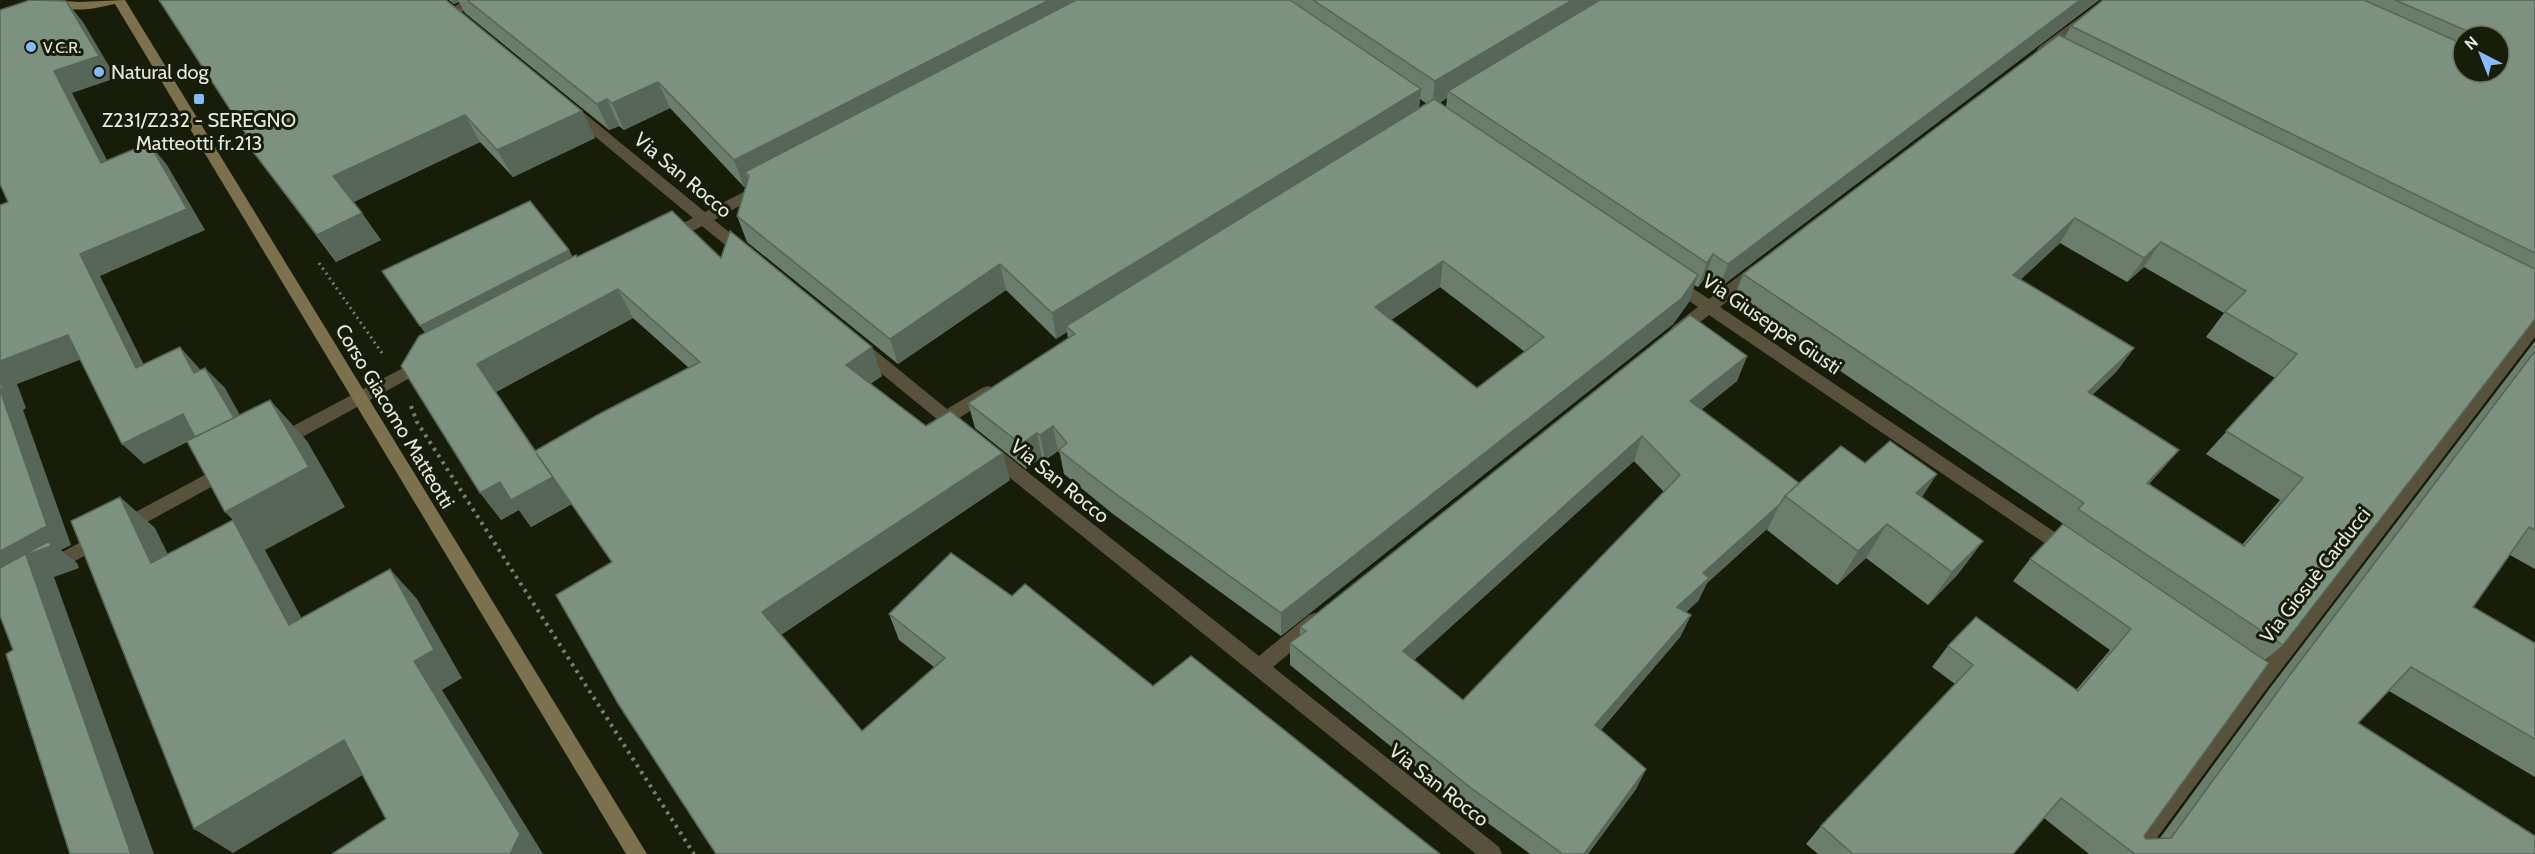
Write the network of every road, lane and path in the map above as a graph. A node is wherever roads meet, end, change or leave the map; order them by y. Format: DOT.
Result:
graph roads {
  1 [pos="57,0"];
  2 [pos="118,0"];
  3 [pos="476,0"];
  4 [pos="2111,0"];
  5 [pos="471,27"];
  6 [pos="2043,55"];
  7 [pos="560,100"];
  8 [pos="770,184"];
  9 [pos="702,219"];
  10 [pos="661,241"];
  11 [pos="317,261"];
  12 [pos="1768,261"];
  13 [pos="757,263"];
  14 [pos="1661,274"];
  15 [pos="1708,307"];
  16 [pos="2535,326"];
  17 [pos="847,336"];
  18 [pos="1662,344"];
  19 [pos="440,354"];
  20 [pos="399,376"];
  21 [pos="997,386"];
  22 [pos="359,398"];
  23 [pos="947,417"];
  24 [pos="265,449"];
  25 [pos="245,460"];
  26 [pos="2080,558"];
  27 [pos="31,578"];
  28 [pos="1331,609"];
  29 [pos="2226,657"];
  30 [pos="1258,668"];
  31 [pos="2261,681"];
  32 [pos="637,854"];
  33 [pos="694,854"];
  34 [pos="1492,854"];
  35 [pos="2133,854"];
  1 -- 2 [label="main road"];
  2 -- 22 [label="main road, Corso Giacomo Matteotti"];
  3 -- 5 [label="street"];
  4 -- 6 [label="street"];
  7 -- 9 [label="street, Via San Rocco"];
  8 -- 9 [label="street"];
  9 -- 10 [label="street"];
  9 -- 13 [label="street, Via San Rocco"];
  11 -- 20 [label="path"];
  12 -- 15 [label="street"];
  14 -- 15 [label="street, Via Giuseppe Giusti"];
  15 -- 18 [label="street"];
  15 -- 26 [label="street, Via Giuseppe Giusti"];
  16 -- 31 [label="street, Via Giosuè Carducci"];
  17 -- 23 [label="street, Via San Rocco"];
  19 -- 20 [label="street"];
  20 -- 22 [label="street"];
  20 -- 33 [label="path"];
  21 -- 23 [label="street"];
  22 -- 24 [label="street"];
  22 -- 32 [label="main road, Corso Giacomo Matteotti"];
  23 -- 30 [label="street, Via San Rocco"];
  25 -- 27 [label="street"];
  28 -- 30 [label="street"];
  29 -- 31 [label="street"];
  30 -- 34 [label="street, Via San Rocco"];
  31 -- 35 [label="street, Via Giosuè Carducci"];
}
